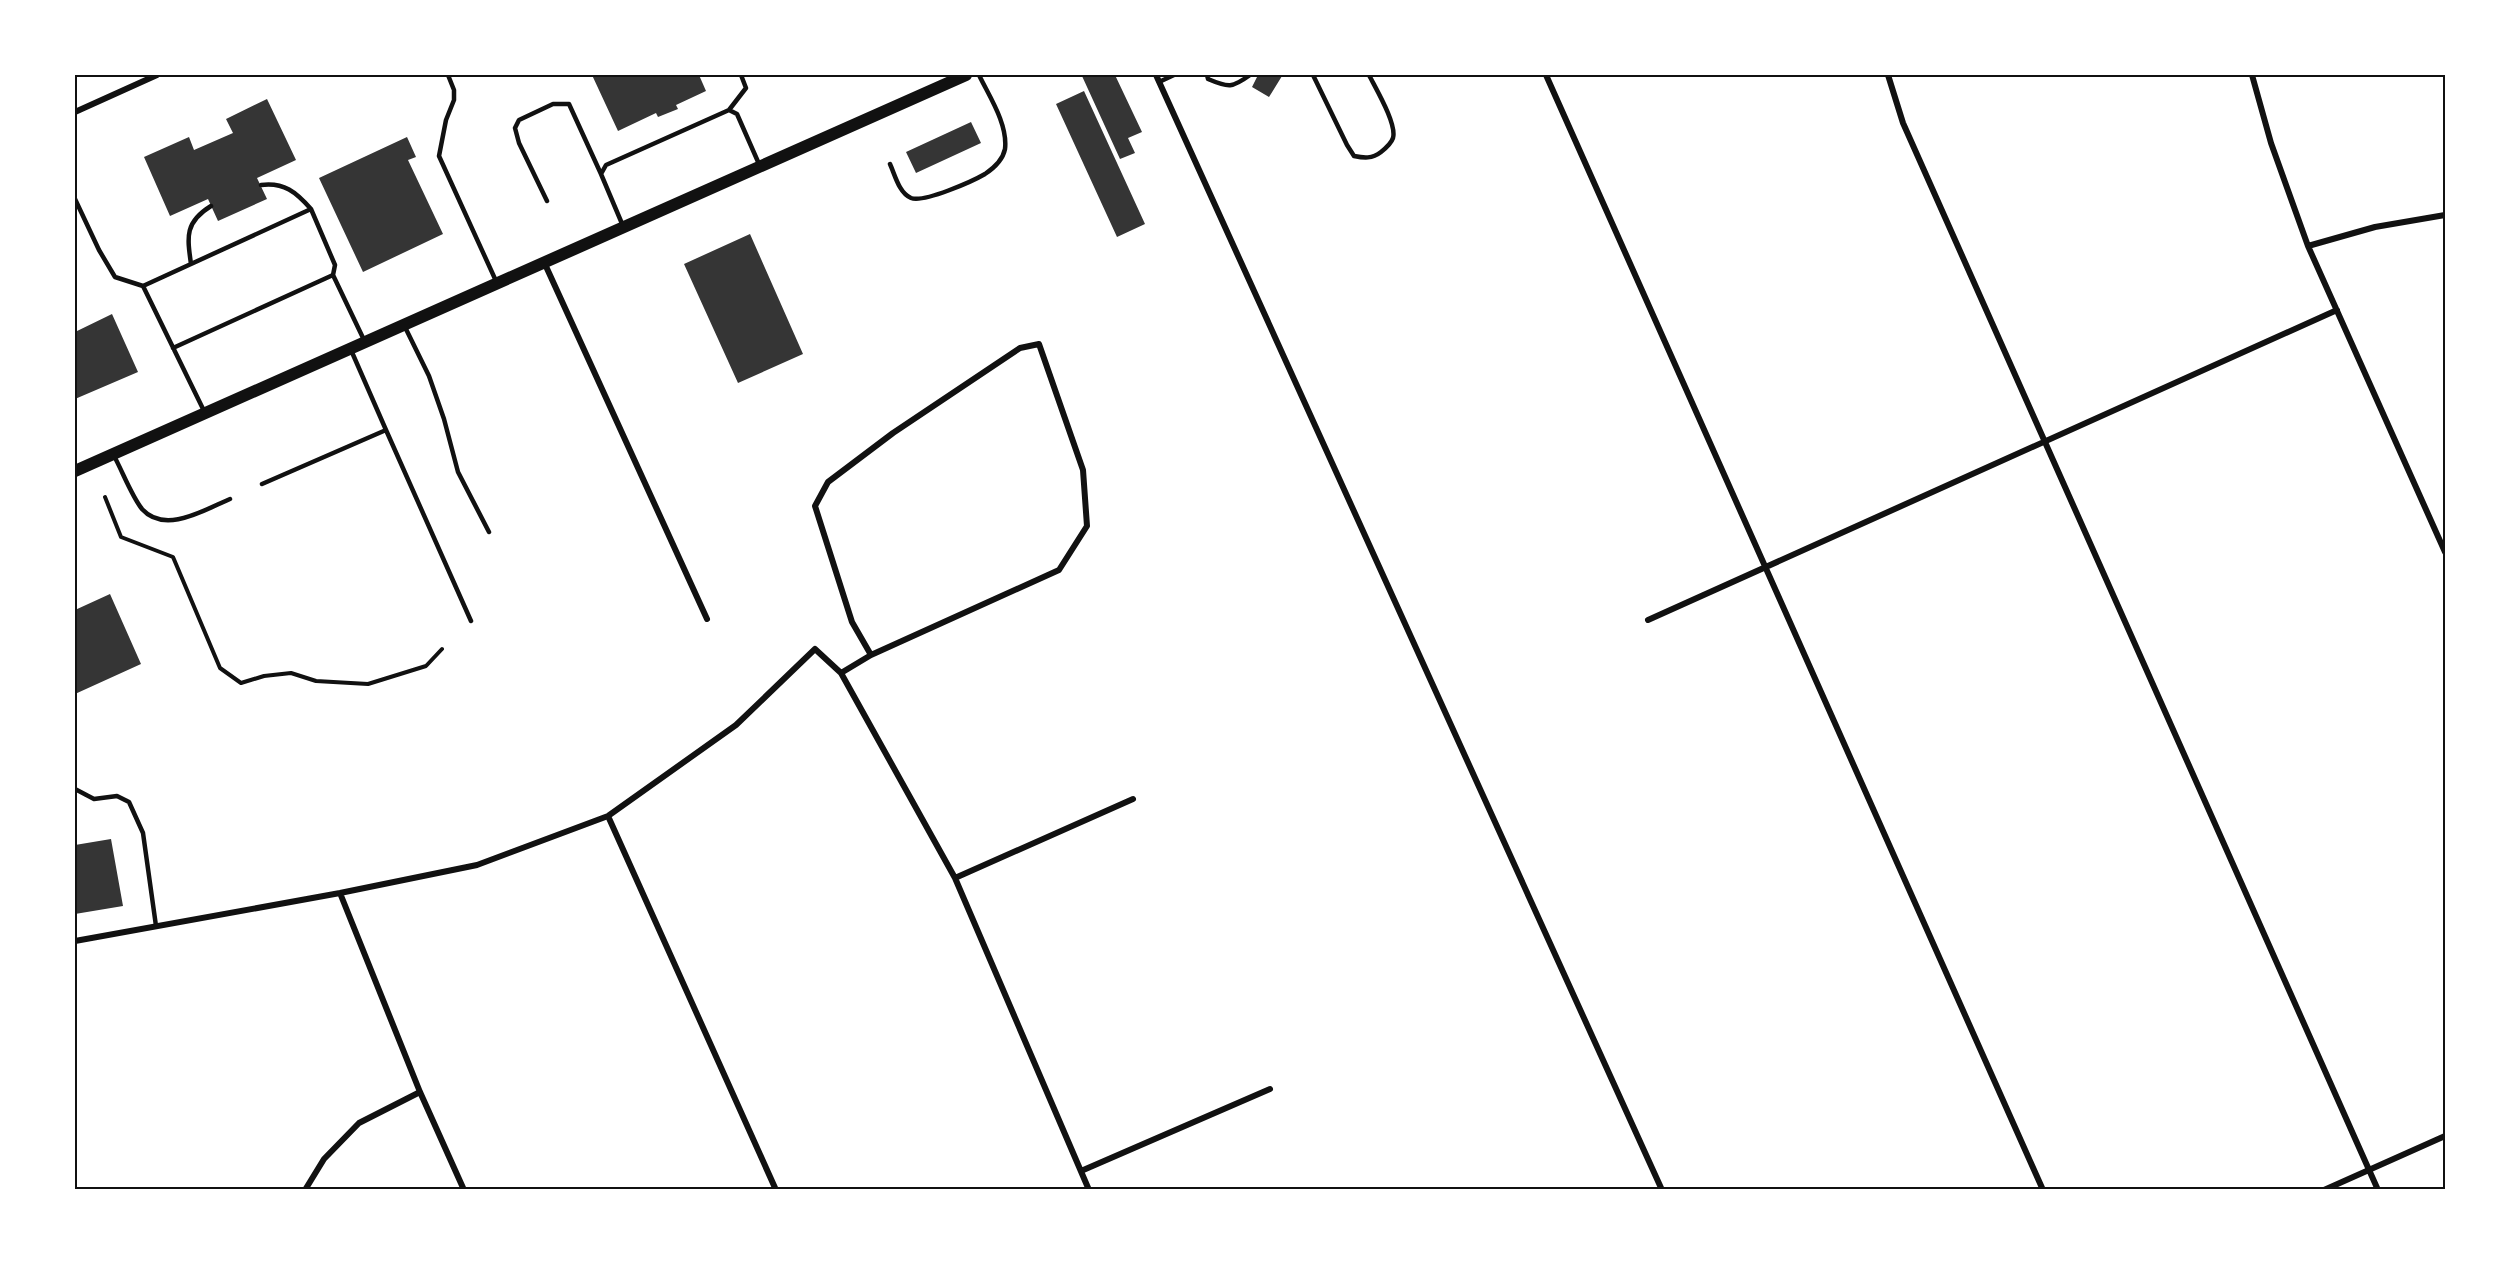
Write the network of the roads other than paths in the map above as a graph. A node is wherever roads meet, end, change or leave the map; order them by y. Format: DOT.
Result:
graph roads {
  1 [pos="157,75"];
  2 [pos="448,75"];
  3 [pos="741,75"];
  4 [pos="966,75"];
  5 [pos="980,75"];
  6 [pos="1174,75"];
  7 [pos="1207,75"];
  8 [pos="1251,75"];
  9 [pos="1313,75"];
  10 [pos="1370,75"];
  11 [pos="1546,75"];
  12 [pos="1888,75"];
  13 [pos="2252,75"];
  14 [pos="1158,78"];
  15 [pos="729,110"];
  16 [pos="75,112"];
  17 [pos="890,164"];
  18 [pos="760,167"];
  19 [pos="602,174"];
  20 [pos="261,185"];
  21 [pos="75,199"];
  22 [pos="547,201"];
  23 [pos="211,206"];
  24 [pos="311,209"];
  25 [pos="2445,215"];
  26 [pos="623,227"];
  27 [pos="2308,246"];
  28 [pos="544,262"];
  29 [pos="191,264"];
  30 [pos="333,275"];
  31 [pos="498,283"];
  32 [pos="143,286"];
  33 [pos="2337,310"];
  34 [pos="404,325"];
  35 [pos="365,343"];
  36 [pos="173,348"];
  37 [pos="350,349"];
  38 [pos="205,413"];
  39 [pos="386,430"];
  40 [pos="2044,441"];
  41 [pos="113,454"];
  42 [pos="75,471"];
  43 [pos="262,484"];
  44 [pos="230,499"];
  45 [pos="489,532"];
  46 [pos="2445,552"];
  47 [pos="1766,568"];
  48 [pos="707,619"];
  49 [pos="1648,620"];
  50 [pos="471,621"];
  51 [pos="870,655"];
  52 [pos="841,673"];
  53 [pos="75,789"];
  54 [pos="1133,799"];
  55 [pos="608,816"];
  56 [pos="955,878"];
  57 [pos="340,893"];
  58 [pos="156,926"];
  59 [pos="75,941"];
  60 [pos="1270,1089"];
  61 [pos="420,1092"];
  62 [pos="2445,1136"];
  63 [pos="2369,1170"];
  64 [pos="1081,1171"];
  65 [pos="306,1190"];
  66 [pos="464,1190"];
  67 [pos="776,1190"];
  68 [pos="1089,1190"];
  69 [pos="1662,1190"];
  70 [pos="2043,1190"];
  71 [pos="2324,1190"];
  72 [pos="2378,1190"];
  1 -- 16 [label="street"];
  2 -- 31 [label="lane"];
  3 -- 15 [label="lane"];
  4 -- 18 [label="main road"];
  5 -- 17 [label="lane"];
  6 -- 14 [label="lane"];
  7 -- 8 [label="lane"];
  9 -- 10 [label="lane"];
  11 -- 47 [label="street"];
  12 -- 40 [label="street"];
  13 -- 27 [label="street"];
  14 -- 69 [label="street"];
  15 -- 18 [label="lane"];
  15 -- 19 [label="lane"];
  18 -- 26 [label="main road"];
  19 -- 22 [label="lane"];
  19 -- 26 [label="lane"];
  20 -- 24 [label="lane"];
  21 -- 32 [label="lane"];
  23 -- 29 [label="lane"];
  24 -- 29 [label="lane"];
  24 -- 30 [label="lane"];
  25 -- 27 [label="street"];
  26 -- 28 [label="main road"];
  27 -- 33 [label="street"];
  28 -- 31 [label="main road"];
  28 -- 48 [label="street"];
  29 -- 32 [label="lane"];
  30 -- 35 [label="lane"];
  30 -- 36 [label="lane"];
  31 -- 34 [label="main road"];
  32 -- 36 [label="lane"];
  33 -- 40 [label="street"];
  33 -- 46 [label="street"];
  34 -- 35 [label="main road"];
  34 -- 45 [label="lane"];
  35 -- 37 [label="main road"];
  36 -- 38 [label="lane"];
  37 -- 38 [label="main road"];
  37 -- 39 [label="lane"];
  38 -- 41 [label="main road"];
  39 -- 43 [label="lane"];
  39 -- 50 [label="lane"];
  40 -- 47 [label="street"];
  40 -- 63 [label="street"];
  41 -- 42 [label="main road"];
  41 -- 44 [label="lane"];
  47 -- 49 [label="street"];
  47 -- 70 [label="street"];
  51 -- 51 [label="street"];
  51 -- 52 [label="street"];
  52 -- 55 [label="street"];
  52 -- 56 [label="street"];
  53 -- 58 [label="lane"];
  54 -- 56 [label="street"];
  55 -- 57 [label="street"];
  55 -- 67 [label="street"];
  56 -- 64 [label="street"];
  57 -- 58 [label="street"];
  57 -- 61 [label="street"];
  58 -- 59 [label="street"];
  60 -- 64 [label="street"];
  61 -- 65 [label="street"];
  61 -- 66 [label="street"];
  62 -- 63 [label="street"];
  63 -- 71 [label="street"];
  63 -- 72 [label="street"];
  64 -- 68 [label="street"];
}
